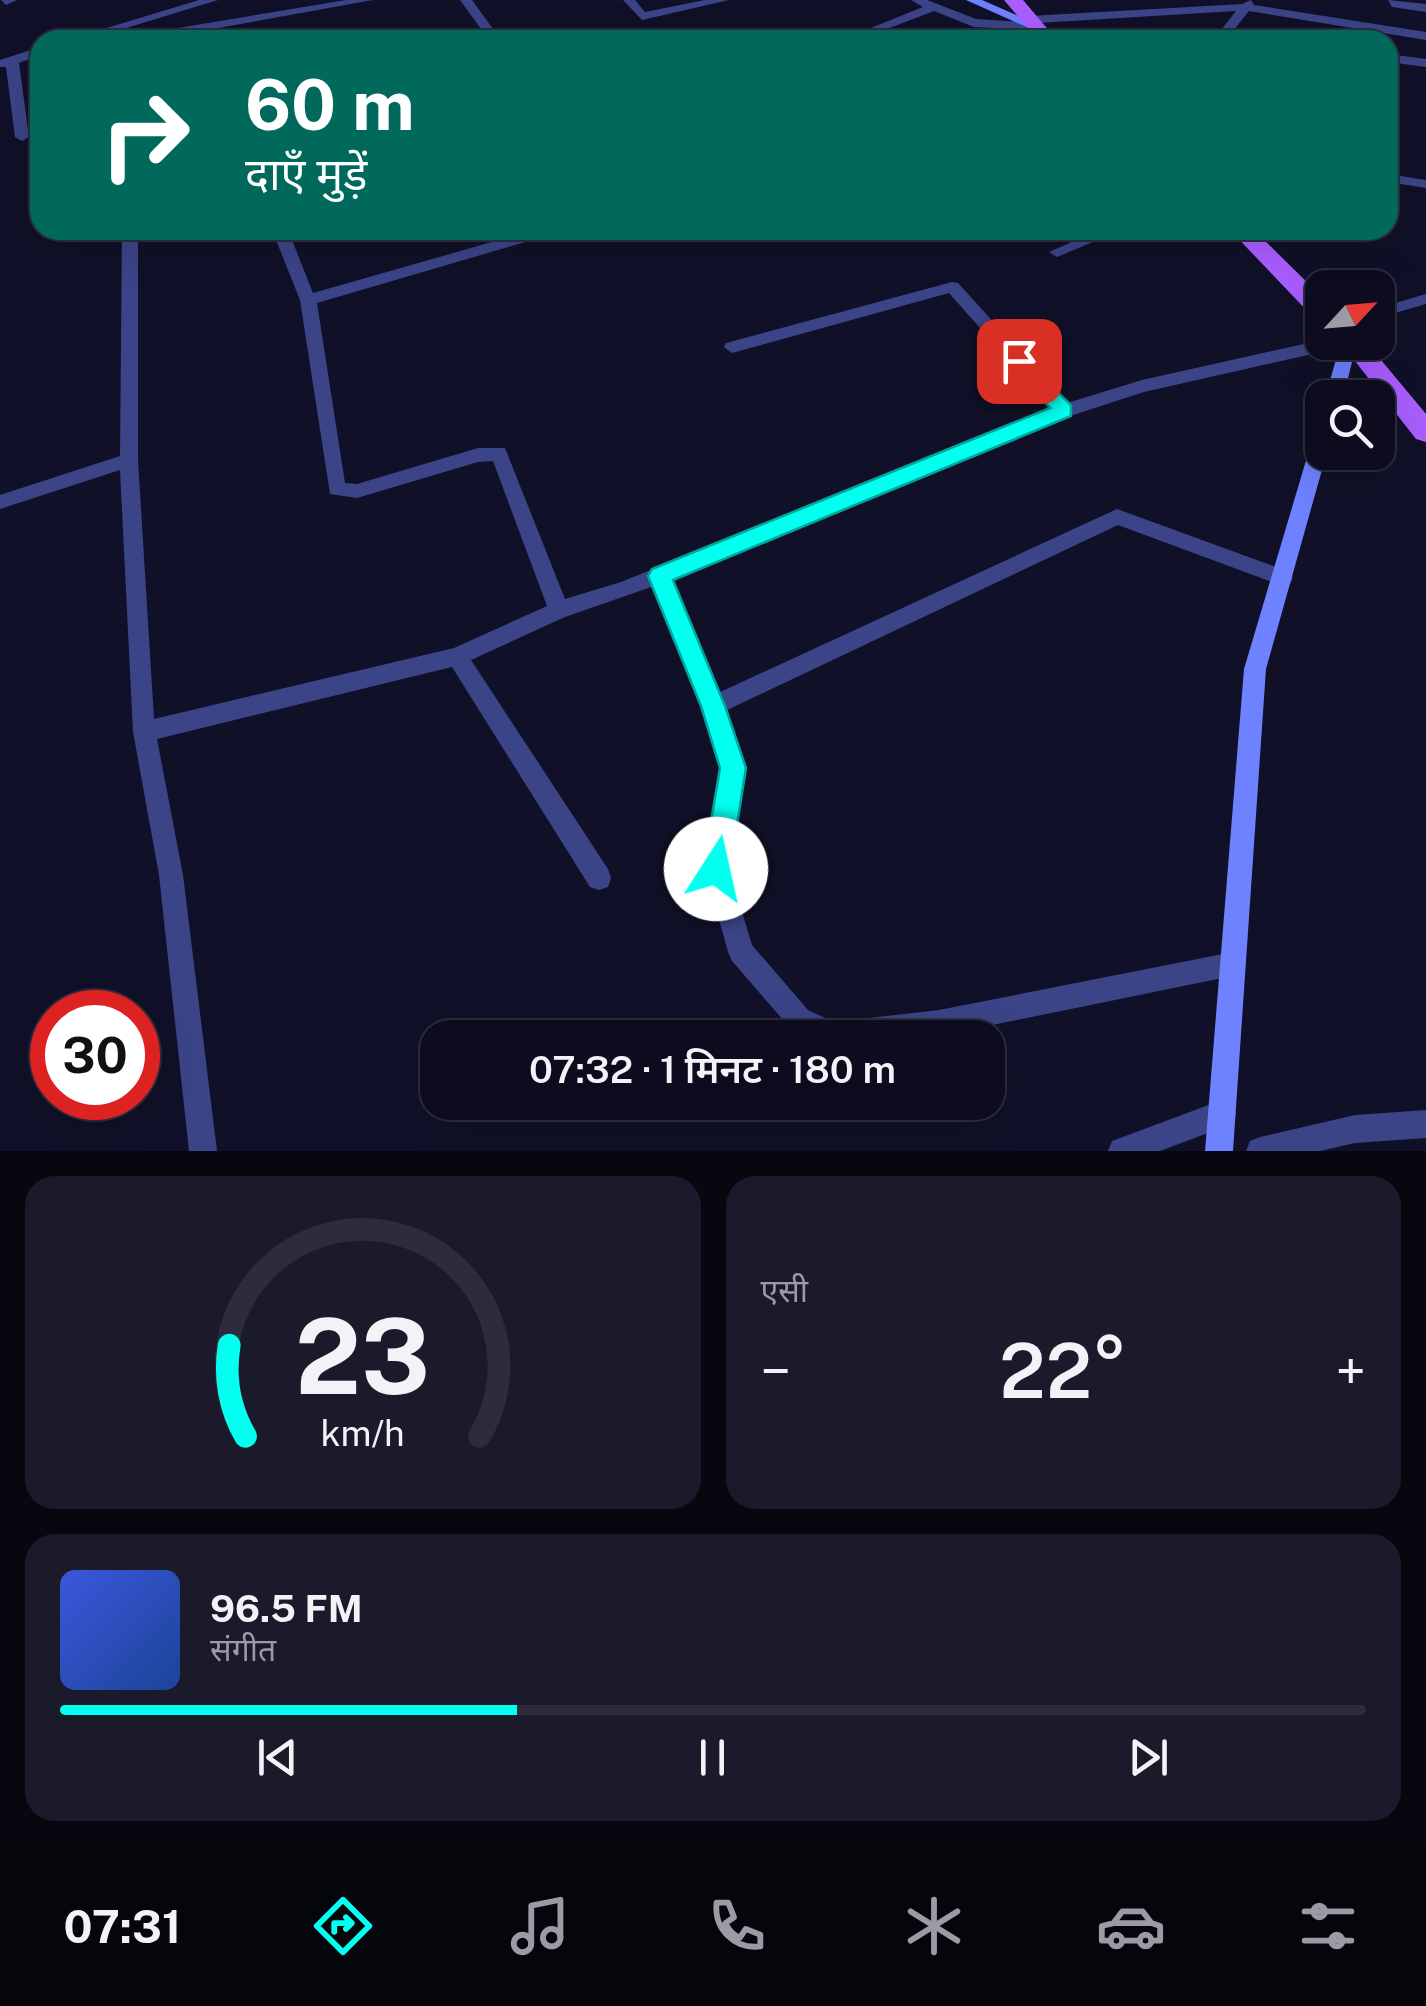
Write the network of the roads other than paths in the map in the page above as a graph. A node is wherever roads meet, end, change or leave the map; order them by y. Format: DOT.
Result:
graph roads {
  1 [pos="212,0"];
  2 [pos="368,0"];
  3 [pos="466,0"];
  4 [pos="628,0"];
  5 [pos="723,0"];
  6 [pos="918,0"];
  7 [pos="972,0"];
  8 [pos="1013,0"];
  9 [pos="1394,0"];
  10 [pos="1185,4"];
  11 [pos="1248,4"];
  12 [pos="934,7"];
  13 [pos="1426,8"];
  14 [pos="129,16"];
  15 [pos="1037,29"];
  16 [pos="96,30"];
  17 [pos="133,30"];
  18 [pos="194,30"];
  19 [pos="488,30"];
  20 [pos="873,30"];
  21 [pos="1226,30"];
  22 [pos="1393,30"];
  23 [pos="1398,31"];
  24 [pos="1426,36"];
  25 [pos="30,54"];
  26 [pos="1398,59"];
  27 [pos="6,62"];
  28 [pos="1426,63"];
  29 [pos="22,137"];
  30 [pos="1398,180"];
  31 [pos="1426,184"];
  32 [pos="130,240"];
  33 [pos="284,240"];
  34 [pos="516,240"];
  35 [pos="1088,240"];
  36 [pos="1251,240"];
  37 [pos="1057,252"];
  38 [pos="1305,293"];
  39 [pos="1426,299"];
  40 [pos="308,300"];
  41 [pos="1395,308"];
  42 [pos="732,347"];
  43 [pos="1305,350"];
  44 [pos="1365,360"];
  45 [pos="1064,410"];
  46 [pos="1426,432"];
  47 [pos="129,460"];
  48 [pos="1313,470"];
  49 [pos="0,502"];
  50 [pos="660,576"];
  51 [pos="1283,578"];
  52 [pos="559,610"];
  53 [pos="457,657"];
  54 [pos="713,706"];
  55 [pos="144,732"];
  56 [pos="598,878"];
  57 [pos="1234,965"];
  58 [pos="1222,1114"];
  59 [pos="1426,1124"];
  60 [pos="1361,1140"];
  61 [pos="203,1151"];
  62 [pos="1122,1151"];
  63 [pos="1220,1151"];
  64 [pos="1260,1151"];
  1 -- 14 [label="street"];
  2 -- 18 [label="street"];
  3 -- 19 [label="street"];
  4 -- 5 [label="street"];
  6 -- 12 [label="street"];
  7 -- 15 [label="street"];
  8 -- 15 [label="main road"];
  9 -- 13 [label="street"];
  10 -- 11 [label="street"];
  10 -- 15 [label="street"];
  11 -- 21 [label="street"];
  11 -- 22 [label="street"];
  12 -- 15 [label="street"];
  12 -- 20 [label="street"];
  14 -- 16 [label="street"];
  14 -- 17 [label="street"];
  23 -- 24 [label="street"];
  25 -- 27 [label="street"];
  26 -- 28 [label="street"];
  27 -- 29 [label="street"];
  30 -- 31 [label="street"];
  32 -- 47 [label="street"];
  33 -- 40 [label="street"];
  34 -- 40 [label="street"];
  35 -- 37 [label="street"];
  36 -- 38 [label="main road"];
  39 -- 41 [label="street"];
  40 -- 52 [label="street"];
  42 -- 45 [label="street"];
  43 -- 45 [label="street"];
  44 -- 46 [label="main road"];
  45 -- 50 [label="street"];
  47 -- 49 [label="street"];
  47 -- 55 [label="street"];
  48 -- 51 [label="street"];
  50 -- 52 [label="street"];
  50 -- 54 [label="street"];
  51 -- 54 [label="street"];
  51 -- 57 [label="street"];
  52 -- 53 [label="street"];
  53 -- 55 [label="street"];
  53 -- 56 [label="street"];
  54 -- 57 [label="street"];
  55 -- 61 [label="street"];
  57 -- 58 [label="street"];
  58 -- 62 [label="street"];
  58 -- 63 [label="street"];
  59 -- 60 [label="street"];
  60 -- 64 [label="street"];
}
